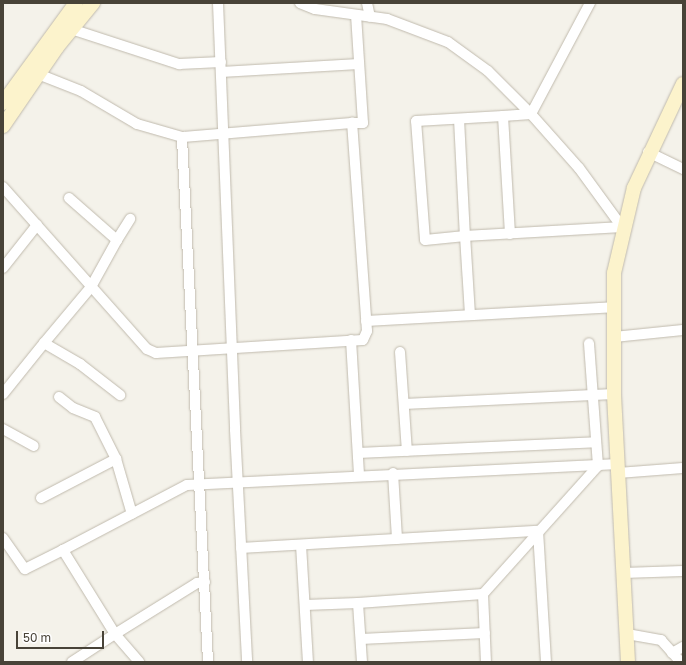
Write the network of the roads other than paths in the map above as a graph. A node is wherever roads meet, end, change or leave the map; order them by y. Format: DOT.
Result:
graph roads {
  1 [pos="76,3"];
  2 [pos="93,3"];
  3 [pos="218,3"];
  4 [pos="300,3"];
  5 [pos="367,3"];
  6 [pos="590,3"];
  7 [pos="356,15"];
  8 [pos="370,17"];
  9 [pos="71,29"];
  10 [pos="359,64"];
  11 [pos="221,67"];
  12 [pos="38,74"];
  13 [pos="683,84"];
  14 [pos="3,103"];
  15 [pos="532,114"];
  16 [pos="503,116"];
  17 [pos="459,119"];
  18 [pos="352,123"];
  19 [pos="3,126"];
  20 [pos="224,133"];
  21 [pos="182,137"];
  22 [pos="648,152"];
  23 [pos="683,169"];
  24 [pos="3,187"];
  25 [pos="69,198"];
  26 [pos="130,218"];
  27 [pos="37,225"];
  28 [pos="622,227"];
  29 [pos="510,234"];
  30 [pos="465,236"];
  31 [pos="117,240"];
  32 [pos="3,268"];
  33 [pos="91,287"];
  34 [pos="613,307"];
  35 [pos="470,315"];
  36 [pos="366,320"];
  37 [pos="683,330"];
  38 [pos="614,337"];
  39 [pos="351,340"];
  40 [pos="44,343"];
  41 [pos="589,343"];
  42 [pos="233,349"];
  43 [pos="195,352"];
  44 [pos="400,352"];
  45 [pos="3,394"];
  46 [pos="614,394"];
  47 [pos="120,395"];
  48 [pos="592,396"];
  49 [pos="59,397"];
  50 [pos="404,404"];
  51 [pos="3,429"];
  52 [pos="596,442"];
  53 [pos="34,446"];
  54 [pos="407,451"];
  55 [pos="358,453"];
  56 [pos="116,459"];
  57 [pos="598,466"];
  58 [pos="683,468"];
  59 [pos="618,469"];
  60 [pos="393,473"];
  61 [pos="359,475"];
  62 [pos="238,482"];
  63 [pos="200,484"];
  64 [pos="40,498"];
  65 [pos="132,514"];
  66 [pos="538,531"];
  67 [pos="3,538"];
  68 [pos="397,539"];
  69 [pos="301,545"];
  70 [pos="241,548"];
  71 [pos="63,550"];
  72 [pos="683,571"];
  73 [pos="624,573"];
  74 [pos="205,582"];
  75 [pos="483,594"];
  76 [pos="358,603"];
  77 [pos="305,605"];
  78 [pos="485,633"];
  79 [pos="115,634"];
  80 [pos="627,634"];
  81 [pos="360,639"];
  82 [pos="683,647"];
  83 [pos="672,653"];
  84 [pos="72,662"];
  85 [pos="139,662"];
  86 [pos="208,662"];
  87 [pos="247,662"];
  88 [pos="308,662"];
  89 [pos="362,662"];
  90 [pos="486,662"];
  91 [pos="546,662"];
  92 [pos="628,662"];
  93 [pos="681,662"];
  1 -- 14 [label="street"];
  2 -- 9 [label="street"];
  3 -- 11 [label="street"];
  4 -- 7 [label="street"];
  5 -- 8 [label="street"];
  6 -- 15 [label="street"];
  7 -- 8 [label="street"];
  7 -- 10 [label="street"];
  8 -- 15 [label="street"];
  9 -- 11 [label="street"];
  9 -- 12 [label="street"];
  10 -- 11 [label="street"];
  10 -- 18 [label="street"];
  11 -- 20 [label="street"];
  12 -- 19 [label="street"];
  12 -- 21 [label="street"];
  13 -- 22 [label="street"];
  15 -- 16 [label="street"];
  15 -- 28 [label="street"];
  16 -- 17 [label="street"];
  16 -- 29 [label="street"];
  17 -- 30 [label="street"];
  17 -- 30 [label="street"];
  18 -- 20 [label="street"];
  18 -- 36 [label="street"];
  20 -- 21 [label="street"];
  20 -- 42 [label="street"];
  21 -- 43 [label="street"];
  22 -- 23 [label="street"];
  22 -- 28 [label="street"];
  24 -- 27 [label="street"];
  25 -- 31 [label="street"];
  26 -- 31 [label="street"];
  27 -- 32 [label="street"];
  27 -- 33 [label="street"];
  28 -- 29 [label="street"];
  28 -- 34 [label="street"];
  29 -- 30 [label="street"];
  30 -- 35 [label="street"];
  31 -- 33 [label="street"];
  33 -- 40 [label="street"];
  33 -- 43 [label="street"];
  34 -- 35 [label="street"];
  34 -- 38 [label="street"];
  35 -- 36 [label="street"];
  36 -- 39 [label="street"];
  37 -- 38 [label="street"];
  38 -- 46 [label="street"];
  39 -- 42 [label="street"];
  39 -- 55 [label="street"];
  40 -- 45 [label="street"];
  40 -- 47 [label="street"];
  41 -- 48 [label="street"];
  42 -- 43 [label="street"];
  42 -- 62 [label="street"];
  43 -- 63 [label="street"];
  44 -- 50 [label="street"];
  46 -- 48 [label="street"];
  46 -- 59 [label="street"];
  48 -- 50 [label="street"];
  48 -- 52 [label="street"];
  49 -- 56 [label="street"];
  50 -- 54 [label="street"];
  51 -- 53 [label="street"];
  52 -- 54 [label="street"];
  52 -- 57 [label="street"];
  54 -- 55 [label="street"];
  55 -- 61 [label="street"];
  56 -- 64 [label="street"];
  56 -- 65 [label="street"];
  57 -- 59 [label="street"];
  57 -- 60 [label="street"];
  57 -- 66 [label="street"];
  58 -- 59 [label="street"];
  59 -- 73 [label="street"];
  60 -- 61 [label="street"];
  60 -- 68 [label="street"];
  61 -- 62 [label="street"];
  62 -- 63 [label="street"];
  62 -- 70 [label="street"];
  63 -- 65 [label="street"];
  63 -- 74 [label="street"];
  65 -- 71 [label="street"];
  66 -- 68 [label="street"];
  66 -- 75 [label="street"];
  66 -- 91 [label="street"];
  67 -- 71 [label="street"];
  68 -- 69 [label="street"];
  69 -- 70 [label="street"];
  69 -- 77 [label="street"];
  70 -- 87 [label="street"];
  71 -- 79 [label="street"];
  72 -- 73 [label="street"];
  73 -- 80 [label="street"];
  74 -- 79 [label="street"];
  74 -- 86 [label="street"];
  75 -- 76 [label="street"];
  75 -- 78 [label="street"];
  76 -- 77 [label="street"];
  76 -- 81 [label="street"];
  77 -- 88 [label="street"];
  78 -- 81 [label="street"];
  78 -- 90 [label="street"];
  79 -- 84 [label="street"];
  79 -- 85 [label="street"];
  80 -- 83 [label="street"];
  80 -- 92 [label="street"];
  81 -- 89 [label="street"];
  82 -- 83 [label="street"];
  83 -- 93 [label="street"];
}
